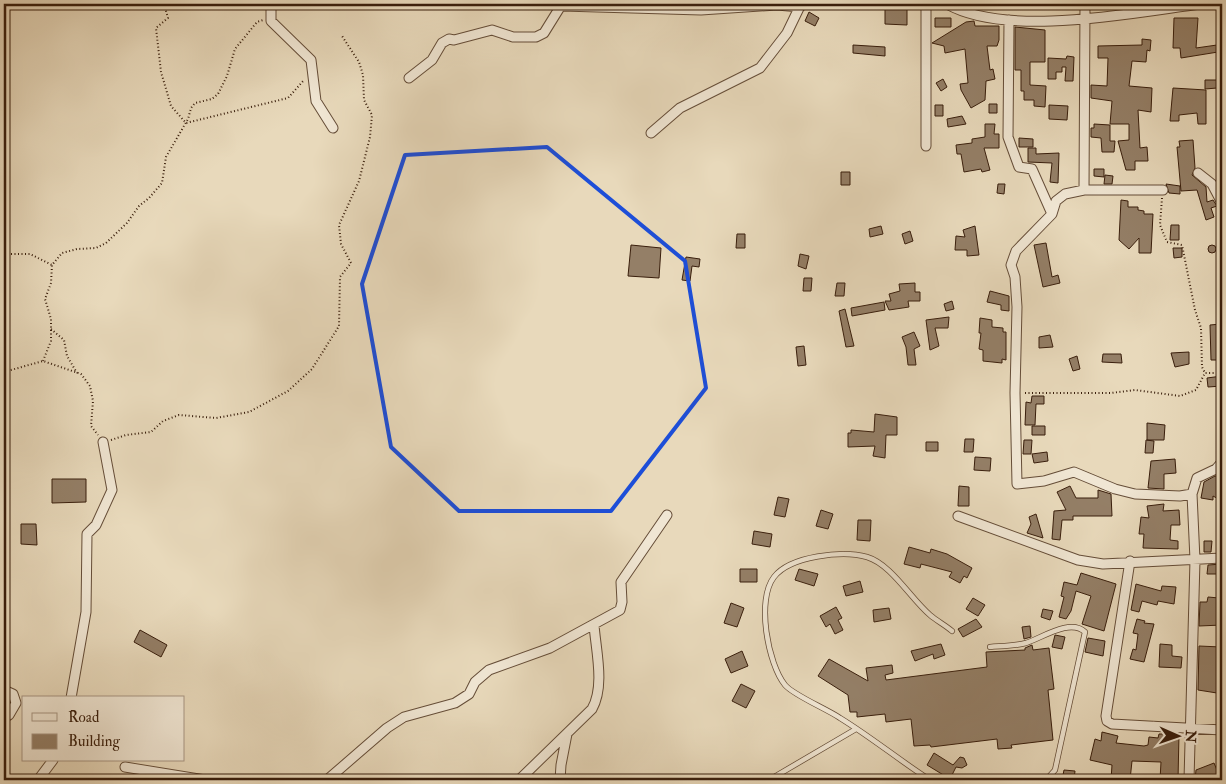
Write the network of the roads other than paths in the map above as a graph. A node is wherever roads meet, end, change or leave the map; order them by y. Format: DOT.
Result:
graph roads {
  1 [pos="271,4"];
  2 [pos="926,4"];
  3 [pos="947,4"];
  4 [pos="1085,4"];
  5 [pos="1200,4"];
  6 [pos="562,5"];
  7 [pos="801,5"];
  8 [pos="1009,20"];
  9 [pos="1085,20"];
  10 [pos="409,78"];
  11 [pos="333,128"];
  12 [pos="651,133"];
  13 [pos="926,146"];
  14 [pos="1198,173"];
  15 [pos="1084,190"];
  16 [pos="1163,190"];
  17 [pos="1222,202"];
  18 [pos="1052,214"];
  19 [pos="103,442"];
  20 [pos="1222,462"];
  21 [pos="1192,494"];
  22 [pos="667,515"];
  23 [pos="958,516"];
  24 [pos="1222,558"];
  25 [pos="1195,560"];
  26 [pos="1130,561"];
  27 [pos="594,625"];
  28 [pos="952,630"];
  29 [pos="990,647"];
  30 [pos="4,690"];
  31 [pos="71,696"];
  32 [pos="4,718"];
  33 [pos="1191,727"];
  34 [pos="856,729"];
  35 [pos="1222,730"];
  36 [pos="567,734"];
  37 [pos="52,762"];
  38 [pos="125,767"];
  39 [pos="38,780"];
  40 [pos="205,780"];
  41 [pos="327,780"];
  42 [pos="519,780"];
  43 [pos="560,780"];
  44 [pos="769,780"];
  45 [pos="930,780"];
  46 [pos="1046,780"];
  47 [pos="1189,780"];
  1 -- 11 [label="street"];
  2 -- 13 [label="street"];
  3 -- 8 [label="street"];
  4 -- 9 [label="street"];
  5 -- 9 [label="street"];
  6 -- 7 [label="street"];
  6 -- 10 [label="street"];
  7 -- 12 [label="street"];
  8 -- 9 [label="street"];
  8 -- 18 [label="street"];
  9 -- 15 [label="street"];
  14 -- 17 [label="street"];
  15 -- 16 [label="street"];
  15 -- 18 [label="street"];
  18 -- 21 [label="street"];
  19 -- 31 [label="street"];
  20 -- 21 [label="street"];
  21 -- 25 [label="street"];
  22 -- 27 [label="street"];
  23 -- 26 [label="street"];
  24 -- 25 [label="street"];
  25 -- 26 [label="street"];
  25 -- 33 [label="street"];
  26 -- 33 [label="street"];
  27 -- 36 [label="street"];
  27 -- 41 [label="street"];
  28 -- 34 [label="lane"];
  29 -- 46 [label="lane"];
  30 -- 32 [label="street"];
  33 -- 35 [label="street"];
  33 -- 47 [label="street"];
  34 -- 44 [label="lane"];
  34 -- 45 [label="lane"];
  36 -- 42 [label="street"];
  36 -- 43 [label="street"];
  37 -- 39 [label="street"];
  38 -- 40 [label="street"];
}
